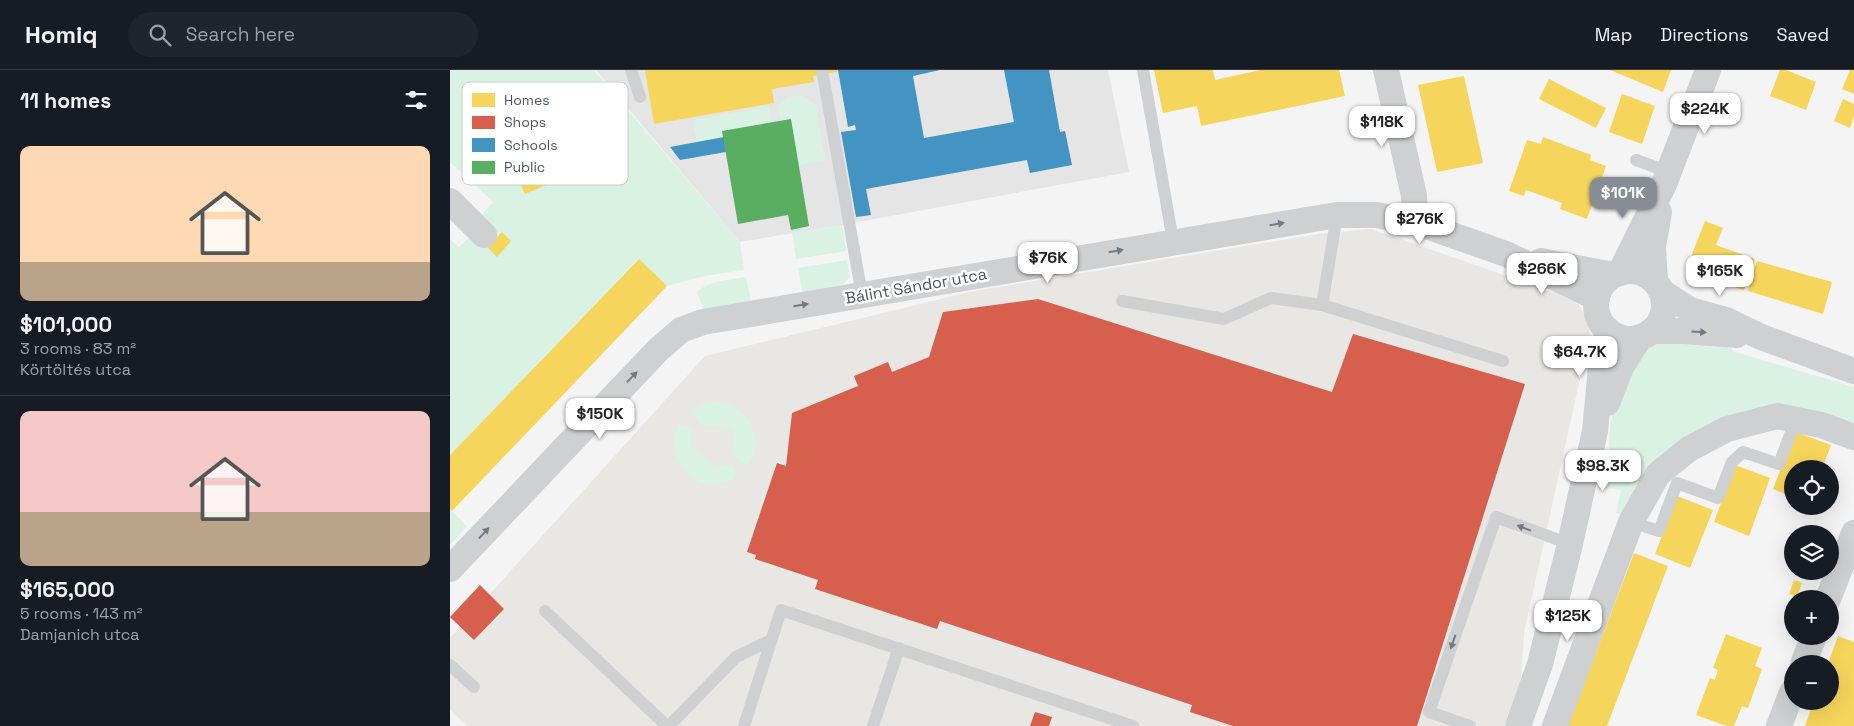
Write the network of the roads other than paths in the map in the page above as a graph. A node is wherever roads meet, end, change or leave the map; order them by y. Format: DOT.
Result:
graph roads {
  1 [pos="630,70"];
  2 [pos="822,70"];
  3 [pos="1143,70"];
  4 [pos="1708,70"];
  5 [pos="1391,71"];
  6 [pos="640,97"];
  7 [pos="1636,160"];
  8 [pos="1666,178"];
  9 [pos="450,201"];
  10 [pos="1338,215"];
  11 [pos="1415,222"];
  12 [pos="484,234"];
  13 [pos="1173,241"];
  14 [pos="1506,254"];
  15 [pos="1616,274"];
  16 [pos="1658,287"];
  17 [pos="862,295"];
  18 [pos="1597,298"];
  19 [pos="1122,301"];
  20 [pos="1322,306"];
  21 [pos="1608,330"];
  22 [pos="1645,334"];
  23 [pos="1761,337"];
  24 [pos="1503,361"];
  25 [pos="1854,371"];
  26 [pos="1796,419"];
  27 [pos="1595,431"];
  28 [pos="1854,437"];
  29 [pos="1740,439"];
  30 [pos="1673,474"];
  31 [pos="1854,533"];
  32 [pos="1570,544"];
  33 [pos="450,568"];
  34 [pos="1832,590"];
  35 [pos="545,611"];
  36 [pos="771,640"];
  37 [pos="898,648"];
  38 [pos="450,665"];
  39 [pos="474,687"];
  40 [pos="1785,710"];
  41 [pos="668,726"];
  42 [pos="744,726"];
  43 [pos="873,726"];
  44 [pos="1133,726"];
  45 [pos="1470,726"];
  46 [pos="1518,726"];
  47 [pos="1555,726"];
  48 [pos="1779,726"];
  1 -- 6 [label="lane"];
  2 -- 17 [label="lane"];
  3 -- 13 [label="lane"];
  4 -- 8 [label="street"];
  5 -- 11 [label="street"];
  7 -- 8 [label="lane"];
  8 -- 15 [label="street"];
  8 -- 16 [label="street"];
  9 -- 12 [label="street"];
  10 -- 11 [label="street, Bálint Sándor utca"];
  13 -- 10 [label="street, Bálint Sándor utca, one-way"];
  10 -- 20 [label="lane"];
  11 -- 14 [label="street, Bálint Sándor utca"];
  17 -- 13 [label="street, Bálint Sándor utca, one-way"];
  14 -- 15 [label="street, Bálint Sándor utca"];
  14 -- 18 [label="street, Bálint Sándor utca"];
  15 -- 16 [label="street"];
  15 -- 18 [label="street"];
  16 -- 22 [label="street"];
  16 -- 23 [label="street"];
  33 -- 17 [label="street, Bálint Sándor utca, one-way"];
  18 -- 21 [label="street"];
  19 -- 20 [label="lane"];
  20 -- 24 [label="lane"];
  21 -- 22 [label="street"];
  21 -- 27 [label="street"];
  22 -- 23 [label="street, one-way"];
  22 -- 27 [label="street"];
  23 -- 25 [label="street"];
  26 -- 28 [label="street"];
  26 -- 29 [label="street"];
  26 -- 29 [label="lane"];
  27 -- 32 [label="street"];
  29 -- 30 [label="street"];
  29 -- 30 [label="lane"];
  30 -- 47 [label="street"];
  31 -- 34 [label="street"];
  32 -- 45 [label="lane, one-way"];
  32 -- 46 [label="street"];
  35 -- 41 [label="lane"];
  36 -- 37 [label="lane"];
  36 -- 41 [label="lane"];
  36 -- 42 [label="lane"];
  37 -- 43 [label="lane"];
  37 -- 44 [label="lane"];
  38 -- 39 [label="lane"];
  40 -- 48 [label="street"];
}
